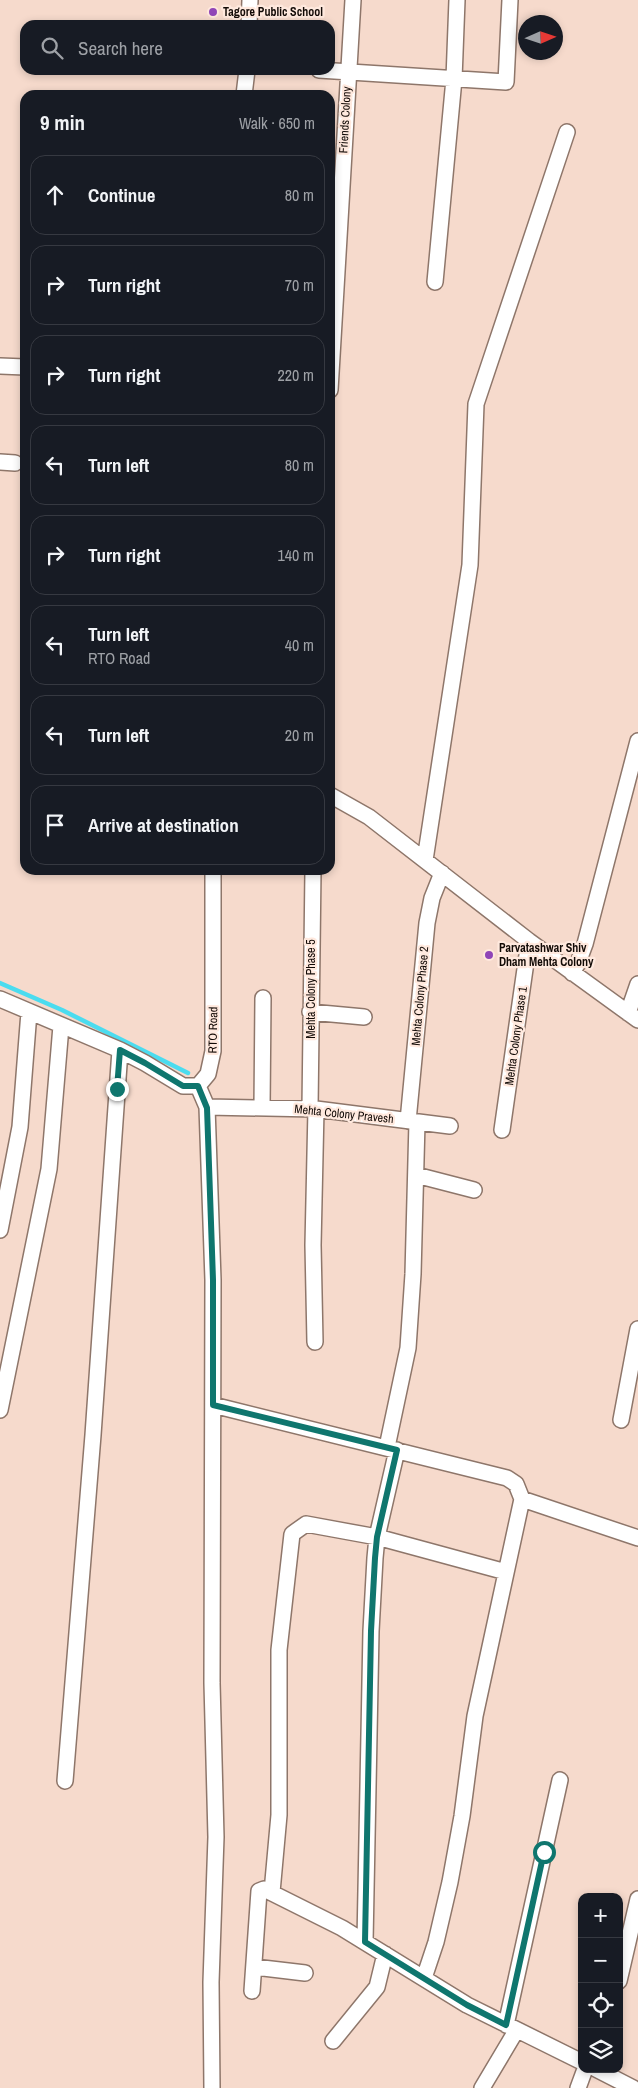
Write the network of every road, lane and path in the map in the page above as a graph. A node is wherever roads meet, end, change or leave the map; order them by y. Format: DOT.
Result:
graph roads {
  1 [pos="250,0"];
  2 [pos="353,0"];
  3 [pos="457,0"];
  4 [pos="510,0"];
  5 [pos="249,20"];
  6 [pos="335,71"];
  7 [pos="348,72"];
  8 [pos="246,75"];
  9 [pos="454,79"];
  10 [pos="245,90"];
  11 [pos="567,132"];
  12 [pos="435,282"];
  13 [pos="335,302"];
  14 [pos="0,366"];
  15 [pos="20,367"];
  16 [pos="638,740"];
  17 [pos="335,798"];
  18 [pos="425,860"];
  19 [pos="442,873"];
  20 [pos="213,875"];
  21 [pos="312,875"];
  22 [pos="529,941"];
  23 [pos="572,973"];
  24 [pos="638,984"];
  25 [pos="263,998"];
  26 [pos="0,1000"];
  27 [pos="29,1012"];
  28 [pos="310,1012"];
  29 [pos="633,1016"];
  30 [pos="364,1017"];
  31 [pos="61,1026"];
  32 [pos="120,1050"];
  33 [pos="198,1086"];
  34 [pos="207,1108"];
  35 [pos="262,1108"];
  36 [pos="313,1109"];
  37 [pos="413,1121"];
  38 [pos="450,1126"];
  39 [pos="502,1130"];
  40 [pos="416,1175"];
  41 [pos="474,1190"];
  42 [pos="0,1230"];
  43 [pos="638,1329"];
  44 [pos="315,1342"];
  45 [pos="213,1405"];
  46 [pos="0,1410"];
  47 [pos="621,1420"];
  48 [pos="392,1448"];
  49 [pos="522,1499"];
  50 [pos="377,1537"];
  51 [pos="638,1538"];
  52 [pos="506,1572"];
  53 [pos="560,1780"];
  54 [pos="65,1781"];
  55 [pos="272,1892"];
  56 [pos="638,1899"];
  57 [pos="365,1942"];
  58 [pos="385,1954"];
  59 [pos="623,1964"];
  60 [pos="254,1967"];
  61 [pos="305,1973"];
  62 [pos="424,1978"];
  63 [pos="252,1991"];
  64 [pos="511,2028"];
  65 [pos="333,2041"];
  66 [pos="578,2060"];
  67 [pos="592,2073"];
  68 [pos="601,2073"];
  69 [pos="212,2088"];
  70 [pos="482,2088"];
  71 [pos="578,2088"];
  72 [pos="633,2088"];
  1 -- 5 [label="street"];
  2 -- 7 [label="street, Friends Colony"];
  3 -- 9 [label="street"];
  4 -- 9 [label="street"];
  6 -- 7 [label="street"];
  7 -- 9 [label="street"];
  7 -- 13 [label="street, Friends Colony"];
  8 -- 10 [label="street"];
  9 -- 12 [label="street"];
  11 -- 18 [label="street"];
  14 -- 15 [label="street"];
  16 -- 23 [label="street"];
  17 -- 18 [label="street"];
  18 -- 19 [label="street"];
  19 -- 22 [label="street"];
  19 -- 37 [label="street, Mehta Colony Phase 2"];
  20 -- 33 [label="street, RTO Road"];
  21 -- 28 [label="street, Mehta Colony Phase 5"];
  22 -- 23 [label="street"];
  22 -- 39 [label="street, Mehta Colony Phase 1"];
  23 -- 29 [label="street"];
  24 -- 29 [label="street"];
  25 -- 35 [label="street"];
  26 -- 27 [label="street"];
  27 -- 31 [label="street"];
  27 -- 42 [label="street"];
  28 -- 30 [label="street"];
  28 -- 36 [label="street, Mehta Colony Phase 5"];
  31 -- 32 [label="street"];
  31 -- 46 [label="street"];
  32 -- 33 [label="street"];
  32 -- 54 [label="street"];
  33 -- 34 [label="street"];
  34 -- 35 [label="street, Mehta Colony Pravesh"];
  34 -- 45 [label="street"];
  35 -- 36 [label="street, Mehta Colony Pravesh"];
  36 -- 37 [label="street, Mehta Colony Pravesh"];
  36 -- 44 [label="street, Mehta Colony Phase 5"];
  37 -- 38 [label="street, Mehta Colony Pravesh"];
  37 -- 40 [label="street, Mehta Colony Phase 2"];
  40 -- 41 [label="street"];
  40 -- 48 [label="street, Mehta Colony Phase 2"];
  43 -- 47 [label="street"];
  45 -- 48 [label="street"];
  45 -- 69 [label="street"];
  48 -- 49 [label="street"];
  48 -- 50 [label="street, Mehta Colony Phase 2"];
  49 -- 51 [label="street"];
  49 -- 52 [label="street"];
  50 -- 52 [label="street"];
  50 -- 55 [label="street"];
  50 -- 57 [label="street, Mehta Colony Phase 2"];
  52 -- 62 [label="street"];
  53 -- 64 [label="street"];
  55 -- 57 [label="street"];
  55 -- 60 [label="street"];
  56 -- 59 [label="street"];
  57 -- 58 [label="street"];
  58 -- 62 [label="street"];
  58 -- 65 [label="street"];
  60 -- 61 [label="street"];
  60 -- 63 [label="street"];
  62 -- 64 [label="street"];
  64 -- 66 [label="street"];
  64 -- 70 [label="street"];
  67 -- 71 [label="street"];
  68 -- 72 [label="street"];
}
